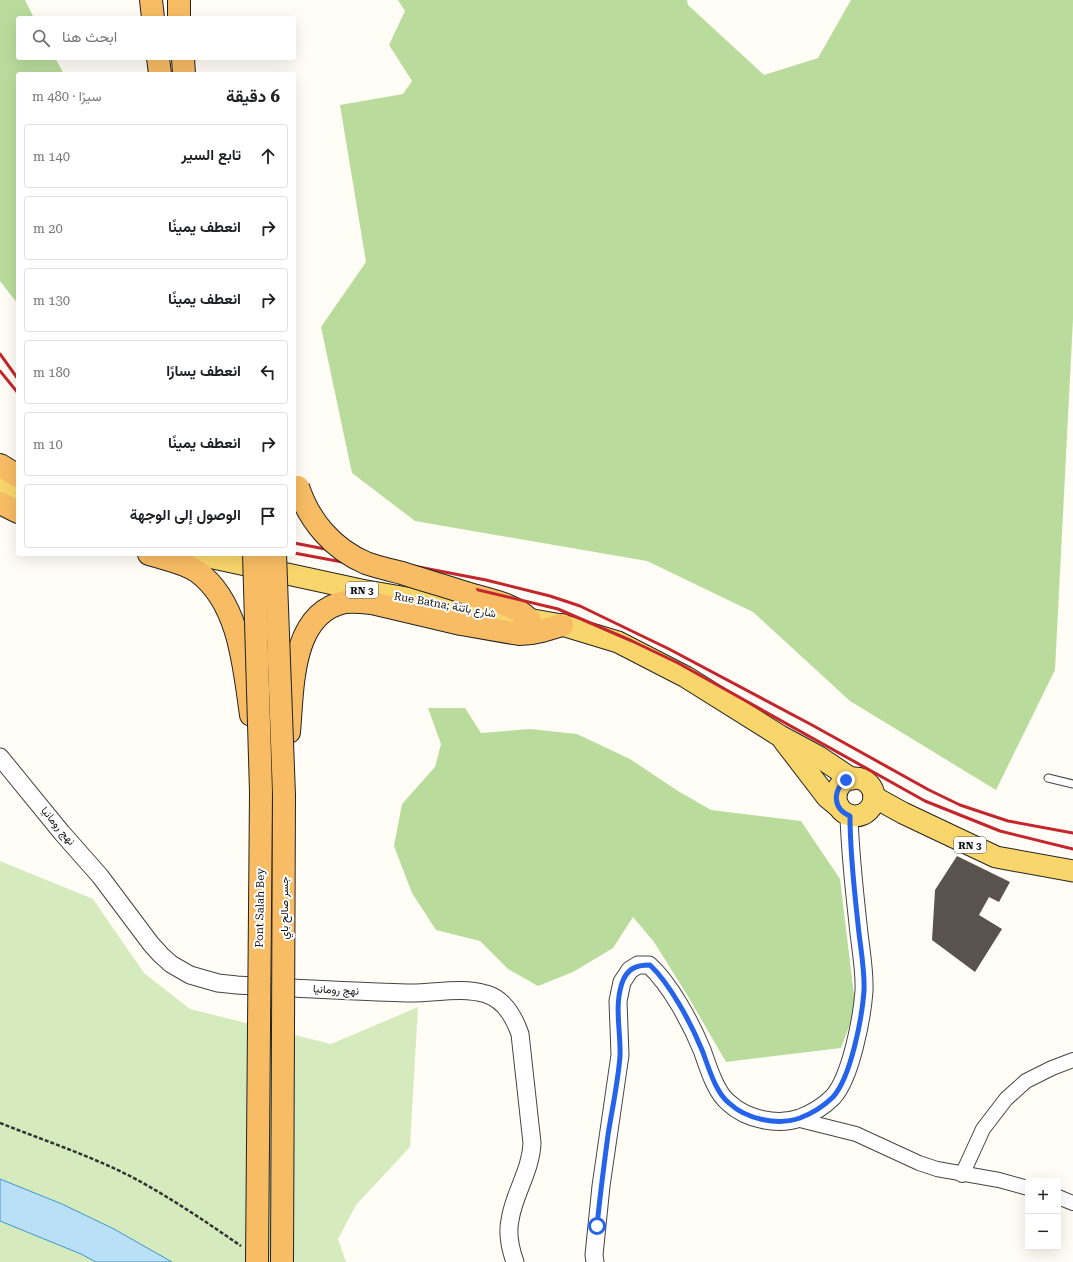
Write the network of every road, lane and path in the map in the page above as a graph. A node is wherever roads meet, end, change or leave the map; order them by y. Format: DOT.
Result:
graph roads {
  1 [pos="152,0"];
  2 [pos="179,0"];
  3 [pos="153,16"];
  4 [pos="179,16"];
  5 [pos="158,60"];
  6 [pos="182,60"];
  7 [pos="160,72"];
  8 [pos="184,72"];
  9 [pos="0,465"];
  10 [pos="16,475"];
  11 [pos="296,482"];
  12 [pos="0,486"];
  13 [pos="16,493"];
  14 [pos="0,503"];
  15 [pos="16,511"];
  16 [pos="156,556"];
  17 [pos="204,556"];
  18 [pos="254,556"];
  19 [pos="275,556"];
  20 [pos="530,620"];
  21 [pos="562,625"];
  22 [pos="780,736"];
  23 [pos="0,757"];
  24 [pos="1048,778"];
  25 [pos="852,779"];
  26 [pos="1073,784"];
  27 [pos="261,792"];
  28 [pos="284,795"];
  29 [pos="874,797"];
  30 [pos="844,811"];
  31 [pos="1073,871"];
  32 [pos="1073,1060"];
  33 [pos="796,1119"];
  34 [pos="0,1123"];
  35 [pos="962,1174"];
  36 [pos="1025,1187"];
  37 [pos="1061,1198"];
  38 [pos="1073,1202"];
  39 [pos="250,1255"];
  40 [pos="282,1262"];
  41 [pos="515,1262"];
  42 [pos="595,1262"];
  1 -- 3 [label="highway"];
  2 -- 4 [label="highway"];
  5 -- 7 [label="highway"];
  6 -- 8 [label="highway"];
  9 -- 10 [label="highway"];
  11 -- 20 [label="highway, bridge"];
  12 -- 13 [label="main road"];
  14 -- 15 [label="highway"];
  16 -- 27 [label="highway, bridge"];
  17 -- 20 [label="main road, Rue Batna; شارع باتنة / RN 3"];
  18 -- 27 [label="highway, Pont Salah Bey, bridge"];
  19 -- 28 [label="highway, جسر صالح باي, bridge"];
  20 -- 21 [label="main road, RN 3"];
  21 -- 22 [label="main road, RN 3"];
  21 -- 28 [label="highway, bridge"];
  22 -- 25 [label="main road, RN 3"];
  22 -- 30 [label="main road, RN 3"];
  23 -- 41 [label="street, نهج رومانيا"];
  24 -- 26 [label="lane"];
  25 -- 29 [label="main road"];
  25 -- 30 [label="main road"];
  27 -- 39 [label="highway, Pont Salah Bey, bridge"];
  28 -- 40 [label="highway, جسر صالح باي, bridge"];
  29 -- 30 [label="main road"];
  29 -- 31 [label="main road, RN 3"];
  30 -- 33 [label="street"];
  32 -- 35 [label="street"];
  33 -- 35 [label="street"];
  33 -- 42 [label="street"];
  34 -- 39 [label="path"];
  35 -- 36 [label="street"];
  37 -- 38 [label="street"];
}
